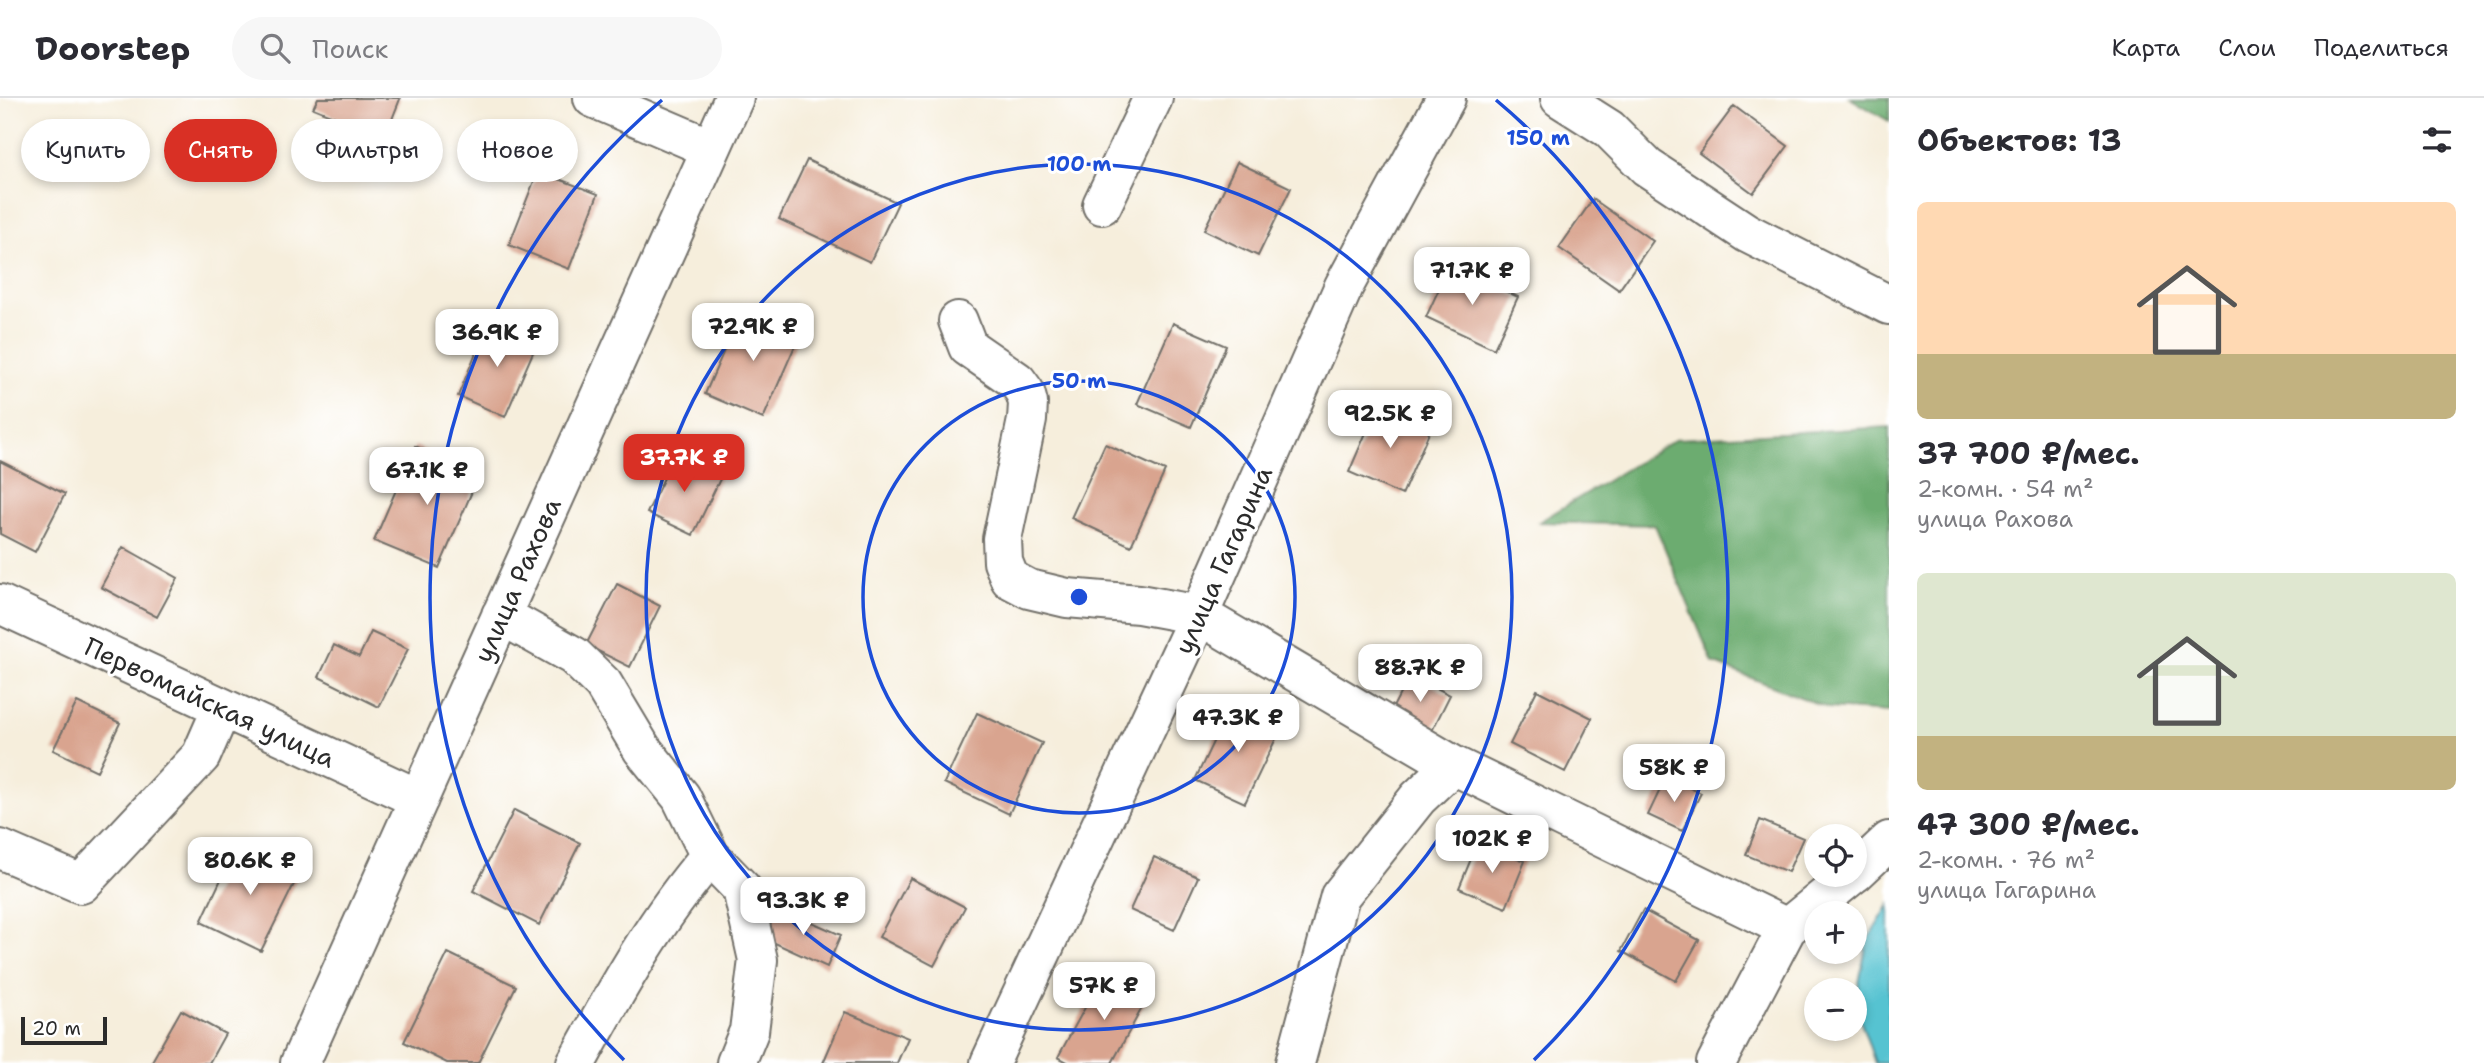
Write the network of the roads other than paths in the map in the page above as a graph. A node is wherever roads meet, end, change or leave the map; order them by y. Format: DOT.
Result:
graph roads {
  1 [pos="593,98"];
  2 [pos="734,98"];
  3 [pos="1153,98"];
  4 [pos="1446,98"];
  5 [pos="1560,98"];
  6 [pos="710,148"];
  7 [pos="1102,205"];
  8 [pos="1889,304"];
  9 [pos="958,321"];
  10 [pos="0,604"];
  11 [pos="501,615"];
  12 [pos="1199,615"];
  13 [pos="222,708"];
  14 [pos="1453,765"];
  15 [pos="419,799"];
  16 [pos="1889,841"];
  17 [pos="0,849"];
  18 [pos="710,856"];
  19 [pos="1867,862"];
  20 [pos="1838,887"];
  21 [pos="1787,928"];
  22 [pos="300,1063"];
  23 [pos="576,1063"];
  24 [pos="736,1063"];
  25 [pos="990,1063"];
  26 [pos="1295,1063"];
  27 [pos="1716,1063"];
  1 -- 6 [label="street"];
  2 -- 6 [label="street, улица Рахова"];
  3 -- 7 [label="street"];
  4 -- 12 [label="street, улица Гагарина"];
  5 -- 8 [label="street"];
  6 -- 11 [label="street, улица Рахова"];
  9 -- 12 [label="street"];
  10 -- 13 [label="street, Первомайская улица"];
  11 -- 15 [label="street, улица Рахова"];
  11 -- 18 [label="street"];
  12 -- 14 [label="street"];
  12 -- 25 [label="street, улица Гагарина"];
  13 -- 15 [label="street, Первомайская улица"];
  13 -- 17 [label="street"];
  14 -- 21 [label="street"];
  14 -- 26 [label="street"];
  15 -- 22 [label="street, улица Рахова"];
  16 -- 19 [label="street"];
  18 -- 23 [label="street"];
  18 -- 24 [label="street"];
  20 -- 21 [label="street"];
  21 -- 27 [label="street"];
}
